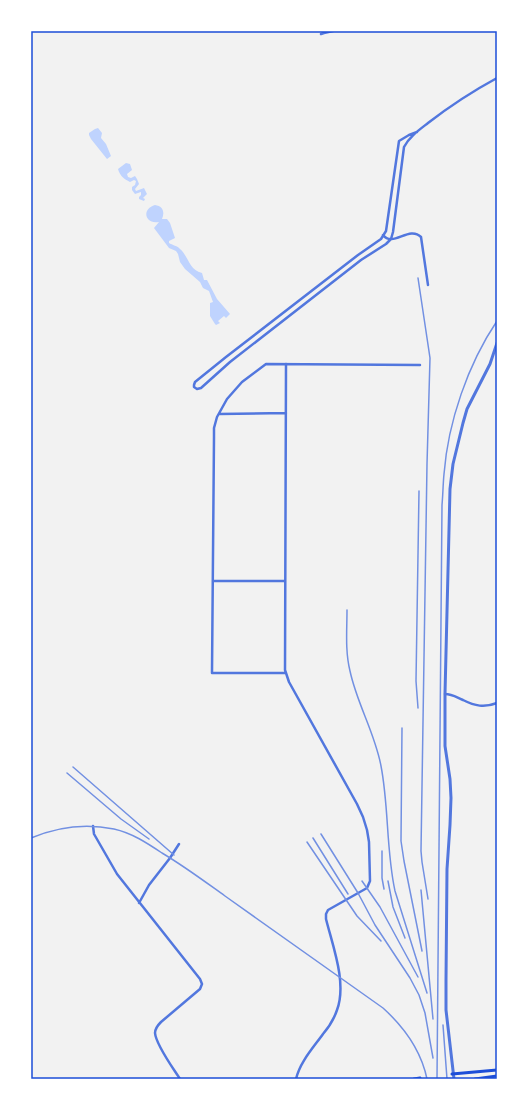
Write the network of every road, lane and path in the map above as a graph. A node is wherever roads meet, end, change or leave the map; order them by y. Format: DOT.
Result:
graph roads {
  1 [pos="333,31"];
  2 [pos="321,34"];
  3 [pos="497,78"];
  4 [pos="416,132"];
  5 [pos="383,235"];
  6 [pos="395,238"];
  7 [pos="390,239"];
  8 [pos="386,244"];
  9 [pos="428,285"];
  10 [pos="497,343"];
  11 [pos="286,364"];
  12 [pos="420,365"];
  13 [pos="286,413"];
  14 [pos="219,414"];
  15 [pos="213,581"];
  16 [pos="285,581"];
  17 [pos="286,673"];
  18 [pos="444,694"];
  19 [pos="497,703"];
  20 [pos="93,826"];
  21 [pos="179,844"];
  22 [pos="140,903"];
  23 [pos="497,1070"];
  24 [pos="452,1074"];
  25 [pos="497,1076"];
  26 [pos="420,1078"];
  27 [pos="180,1079"];
  28 [pos="296,1079"];
  29 [pos="414,1079"];
  30 [pos="454,1079"];
  31 [pos="475,1079"];
  1 -- 2 [label="street"];
  3 -- 4 [label="street"];
  4 -- 5 [label="street"];
  4 -- 7 [label="street"];
  5 -- 7 [label="street"];
  5 -- 8 [label="street"];
  6 -- 7 [label="street"];
  6 -- 8 [label="street"];
  6 -- 9 [label="street"];
  7 -- 8 [label="street"];
  10 -- 18 [label="street"];
  11 -- 12 [label="street"];
  11 -- 13 [label="street"];
  11 -- 14 [label="street"];
  13 -- 14 [label="street"];
  13 -- 16 [label="street"];
  14 -- 15 [label="street"];
  15 -- 16 [label="street"];
  15 -- 17 [label="street"];
  16 -- 17 [label="street"];
  17 -- 28 [label="street"];
  18 -- 19 [label="street"];
  18 -- 30 [label="street"];
  20 -- 22 [label="street"];
  21 -- 22 [label="street"];
  22 -- 27 [label="street"];
  23 -- 24 [label="main road"];
  25 -- 31 [label="main road"];
  26 -- 29 [label="main road"];
}
